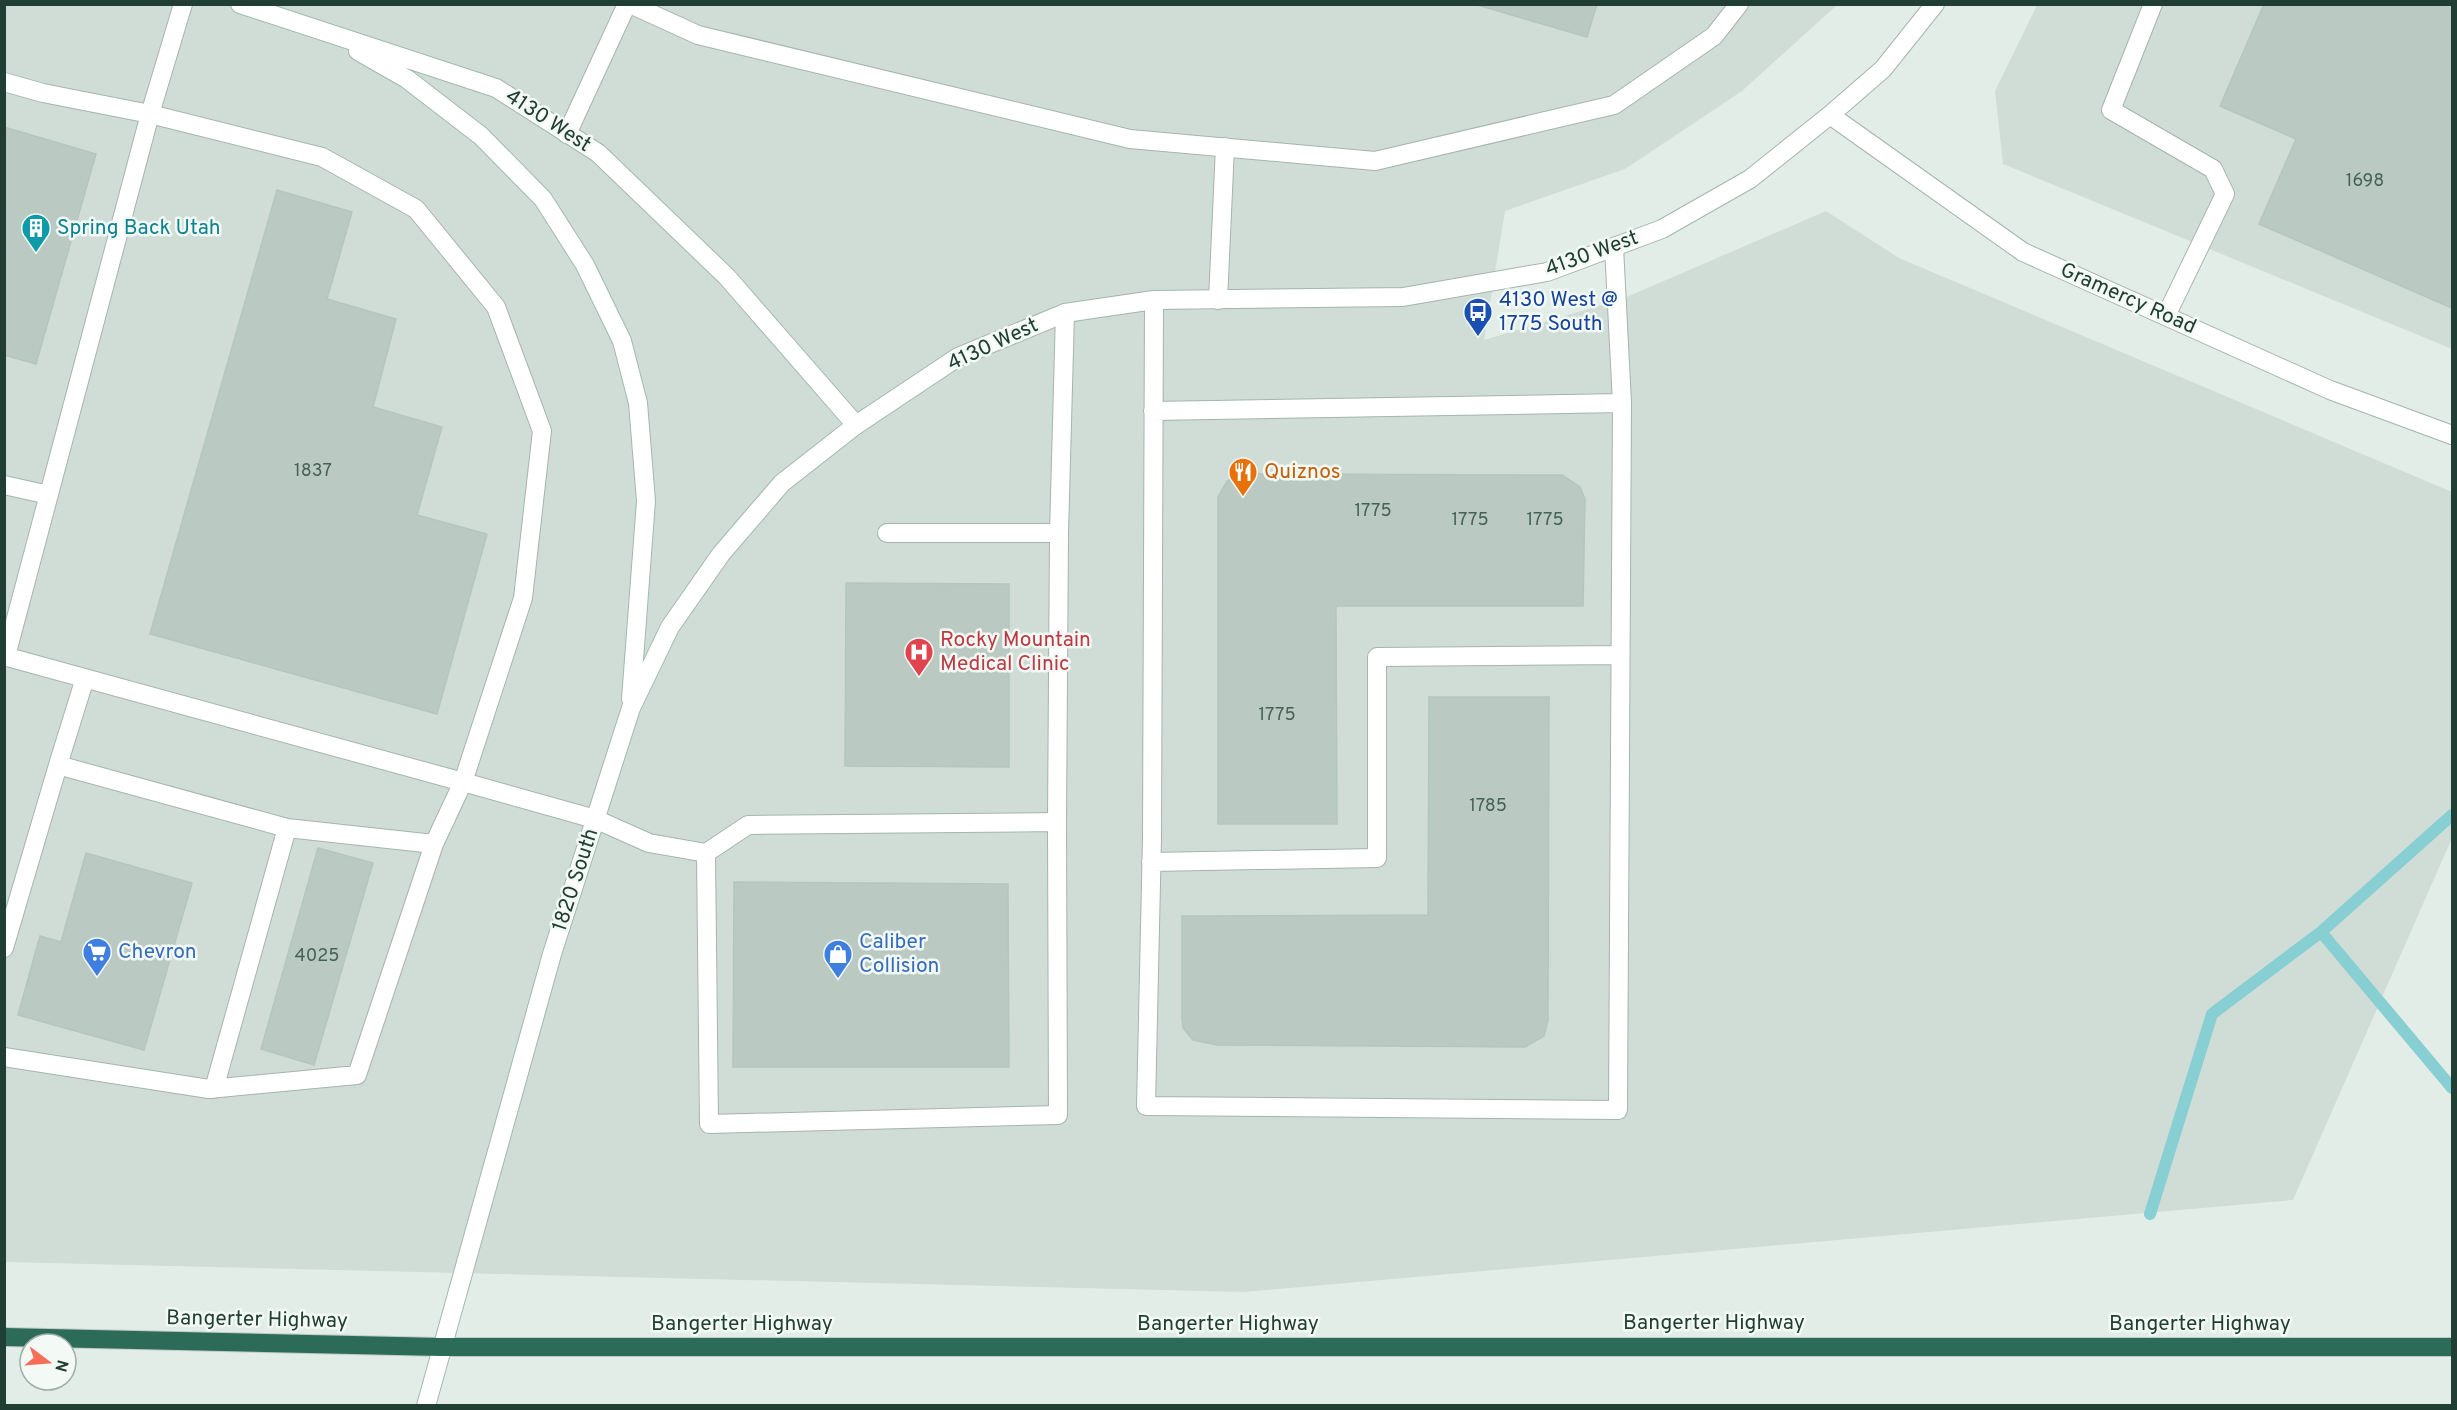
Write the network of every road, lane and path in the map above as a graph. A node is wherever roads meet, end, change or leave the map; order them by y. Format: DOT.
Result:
graph roads {
  1 [pos="183,4"];
  2 [pos="240,4"];
  3 [pos="629,4"];
  4 [pos="1739,4"];
  5 [pos="1935,4"];
  6 [pos="2153,4"];
  7 [pos="326,32"];
  8 [pos="4,82"];
  9 [pos="150,114"];
  10 [pos="1830,115"];
  11 [pos="567,134"];
  12 [pos="1225,147"];
  13 [pos="1614,247"];
  14 [pos="1154,300"];
  15 [pos="1218,300"];
  16 [pos="1065,313"];
  17 [pos="2166,316"];
  18 [pos="1622,403"];
  19 [pos="1153,411"];
  20 [pos="856,425"];
  21 [pos="2452,435"];
  22 [pos="4,485"];
  23 [pos="49,495"];
  24 [pos="1059,532"];
  25 [pos="887,533"];
  26 [pos="1620,655"];
  27 [pos="5,656"];
  28 [pos="85,678"];
  29 [pos="631,708"];
  30 [pos="58,765"];
  31 [pos="463,782"];
  32 [pos="595,819"];
  33 [pos="1057,822"];
  34 [pos="287,828"];
  35 [pos="434,844"];
  36 [pos="706,854"];
  37 [pos="1151,862"];
  38 [pos="4,948"];
  39 [pos="4,1057"];
  40 [pos="214,1089"];
  41 [pos="4,1337"];
  42 [pos="441,1347"];
  43 [pos="2452,1347"];
  44 [pos="426,1406"];
  1 -- 9 [label="street"];
  2 -- 7 [label="street, 4130 West"];
  3 -- 11 [label="street"];
  3 -- 12 [label="street"];
  4 -- 12 [label="street"];
  5 -- 10 [label="street, 4130 West"];
  6 -- 17 [label="street"];
  7 -- 11 [label="street, 4130 West"];
  7 -- 29 [label="street"];
  8 -- 9 [label="street"];
  9 -- 23 [label="street"];
  9 -- 31 [label="street"];
  10 -- 13 [label="street, 4130 West"];
  10 -- 17 [label="street, Gramercy Road"];
  11 -- 20 [label="street, 4130 West"];
  12 -- 15 [label="street"];
  13 -- 15 [label="street, 4130 West"];
  13 -- 18 [label="street"];
  14 -- 15 [label="street, 4130 West"];
  14 -- 16 [label="street, 4130 West"];
  14 -- 19 [label="street"];
  16 -- 20 [label="street, 4130 West"];
  16 -- 24 [label="street"];
  17 -- 21 [label="street, Gramercy Road"];
  18 -- 19 [label="street"];
  18 -- 26 [label="street"];
  19 -- 37 [label="street"];
  20 -- 29 [label="street, 1820 South"];
  22 -- 23 [label="street"];
  23 -- 27 [label="street"];
  24 -- 25 [label="street"];
  24 -- 33 [label="street"];
  26 -- 37 [label="street"];
  26 -- 37 [label="street"];
  27 -- 28 [label="street"];
  28 -- 30 [label="street"];
  28 -- 31 [label="street"];
  29 -- 32 [label="street, 1820 South"];
  30 -- 34 [label="street"];
  30 -- 38 [label="street"];
  31 -- 32 [label="street"];
  31 -- 35 [label="street"];
  32 -- 36 [label="street"];
  32 -- 42 [label="street, 1820 South"];
  33 -- 36 [label="street"];
  33 -- 36 [label="street"];
  34 -- 35 [label="street"];
  34 -- 40 [label="street"];
  35 -- 40 [label="street"];
  39 -- 40 [label="street"];
  41 -- 42 [label="highway, Bangerter Highway"];
  42 -- 43 [label="highway, Bangerter Highway"];
  42 -- 44 [label="street, 1820 South"];
}
